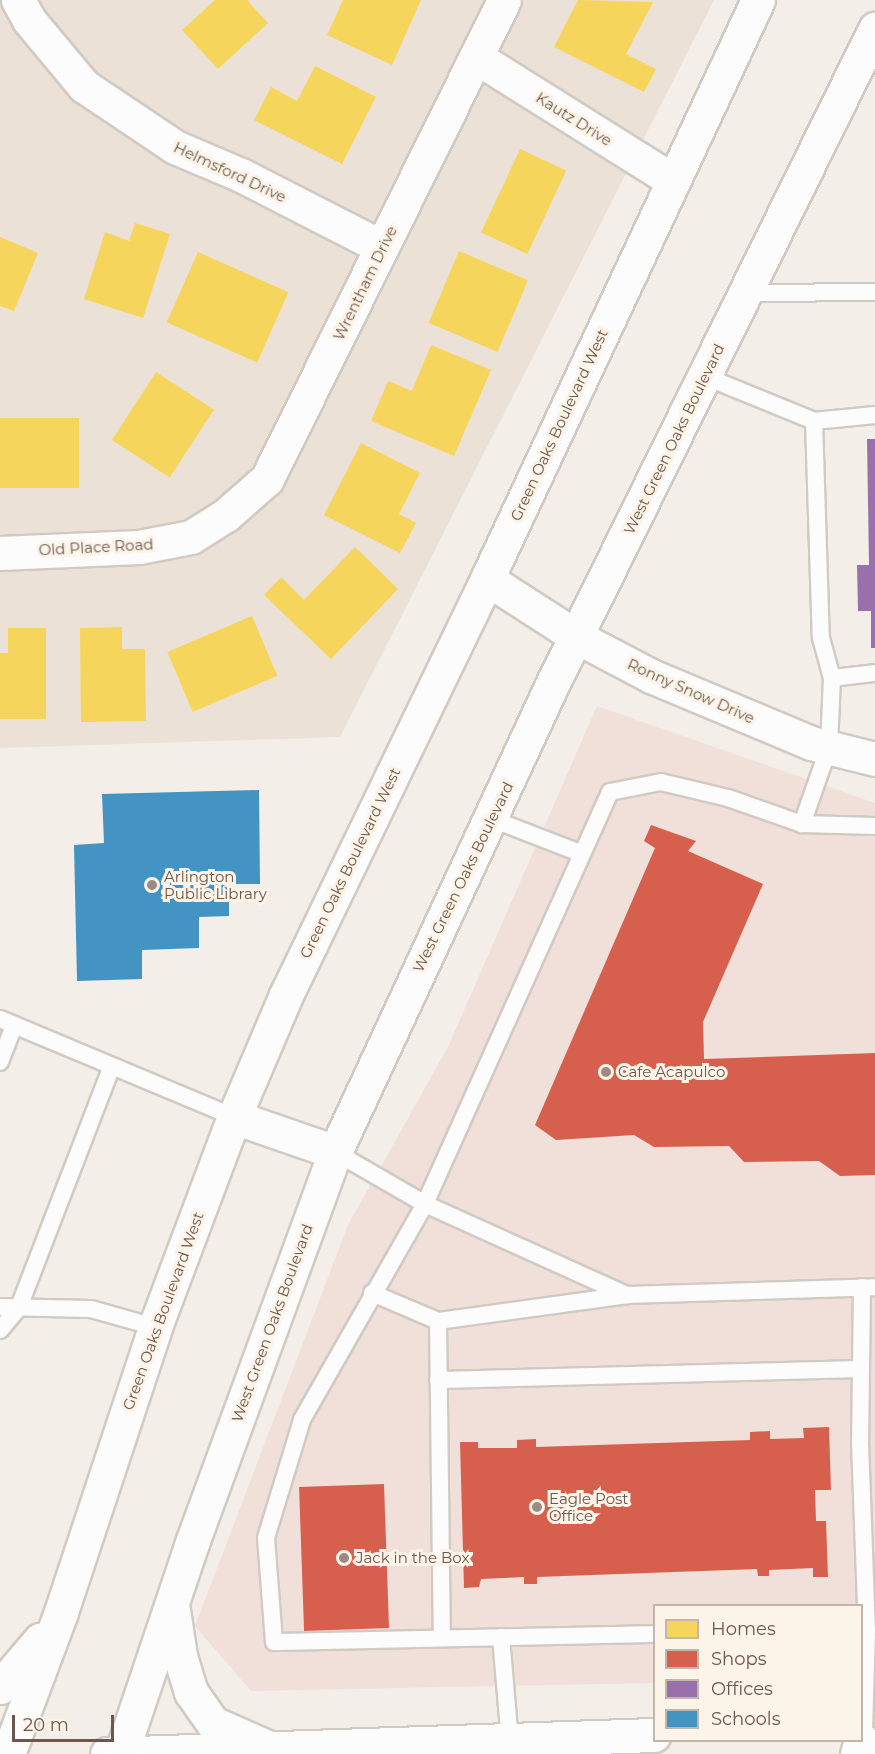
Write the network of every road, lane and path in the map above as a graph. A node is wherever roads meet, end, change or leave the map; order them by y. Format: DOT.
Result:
graph roads {
  1 [pos="18,0"];
  2 [pos="504,0"];
  3 [pos="758,0"];
  4 [pos="875,29"];
  5 [pos="476,57"];
  6 [pos="672,180"];
  7 [pos="382,247"];
  8 [pos="875,292"];
  9 [pos="744,293"];
  10 [pos="704,376"];
  11 [pos="875,415"];
  12 [pos="814,421"];
  13 [pos="191,537"];
  14 [pos="0,553"];
  15 [pos="487,579"];
  16 [pos="577,637"];
  17 [pos="875,673"];
  18 [pos="832,678"];
  19 [pos="829,747"];
  20 [pos="875,759"];
  21 [pos="492,819"];
  22 [pos="802,824"];
  23 [pos="875,826"];
  24 [pos="580,853"];
  25 [pos="7,1022"];
  26 [pos="0,1062"];
  27 [pos="112,1066"];
  28 [pos="234,1117"];
  29 [pos="335,1152"];
  30 [pos="425,1204"];
  31 [pos="869,1287"];
  32 [pos="372,1293"];
  33 [pos="627,1295"];
  34 [pos="0,1307"];
  35 [pos="18,1307"];
  36 [pos="438,1321"];
  37 [pos="155,1327"];
  38 [pos="0,1330"];
  39 [pos="861,1369"];
  40 [pos="438,1380"];
  41 [pos="868,1487"];
  42 [pos="172,1602"];
  43 [pos="60,1612"];
  44 [pos="868,1630"];
  45 [pos="653,1634"];
  46 [pos="501,1637"];
  47 [pos="442,1638"];
  48 [pos="0,1687"];
  49 [pos="653,1736"];
  50 [pos="863,1737"];
  51 [pos="510,1741"];
  52 [pos="281,1751"];
  53 [pos="8,1754"];
  54 [pos="107,1754"];
  55 [pos="121,1754"];
  1 -- 7 [label="main road, Helmsford Drive"];
  2 -- 5 [label="main road, Wrentham Drive"];
  3 -- 6 [label="main road, Green Oaks Boulevard West"];
  4 -- 9 [label="main road, West Green Oaks Boulevard"];
  5 -- 6 [label="main road, Kautz Drive"];
  5 -- 7 [label="main road, Wrentham Drive"];
  6 -- 15 [label="main road, Green Oaks Boulevard West"];
  7 -- 13 [label="main road, Wrentham Drive"];
  8 -- 9 [label="lane"];
  9 -- 10 [label="main road, West Green Oaks Boulevard"];
  10 -- 12 [label="lane"];
  10 -- 16 [label="main road, West Green Oaks Boulevard"];
  11 -- 12 [label="lane"];
  12 -- 18 [label="lane"];
  13 -- 14 [label="main road, Old Place Road"];
  15 -- 16 [label="main road, Ronny Snow Drive"];
  15 -- 28 [label="main road, Green Oaks Boulevard West"];
  16 -- 19 [label="main road, Ronny Snow Drive"];
  16 -- 21 [label="main road, West Green Oaks Boulevard"];
  17 -- 18 [label="lane"];
  18 -- 19 [label="lane"];
  19 -- 20 [label="main road, Ronny Snow Drive"];
  19 -- 22 [label="lane"];
  21 -- 24 [label="lane"];
  21 -- 29 [label="main road, West Green Oaks Boulevard"];
  22 -- 23 [label="lane"];
  22 -- 24 [label="lane"];
  24 -- 30 [label="lane"];
  25 -- 26 [label="lane"];
  25 -- 27 [label="lane"];
  27 -- 28 [label="lane"];
  27 -- 35 [label="lane"];
  28 -- 29 [label="main road"];
  28 -- 37 [label="main road, Green Oaks Boulevard West"];
  29 -- 30 [label="lane"];
  29 -- 42 [label="main road, West Green Oaks Boulevard"];
  30 -- 32 [label="lane"];
  30 -- 33 [label="lane"];
  31 -- 33 [label="lane"];
  31 -- 39 [label="lane"];
  32 -- 36 [label="lane"];
  32 -- 47 [label="lane"];
  33 -- 36 [label="lane"];
  34 -- 35 [label="lane"];
  35 -- 37 [label="lane"];
  35 -- 38 [label="lane"];
  36 -- 40 [label="lane"];
  37 -- 43 [label="main road, Green Oaks Boulevard West"];
  39 -- 40 [label="lane"];
  39 -- 41 [label="lane"];
  40 -- 47 [label="lane"];
  41 -- 44 [label="lane"];
  42 -- 52 [label="main road"];
  42 -- 55 [label="main road, West Green Oaks Boulevard"];
  43 -- 48 [label="main road"];
  43 -- 53 [label="main road, Green Oaks Boulevard West"];
  44 -- 50 [label="lane"];
  45 -- 46 [label="lane"];
  46 -- 47 [label="lane"];
  46 -- 51 [label="lane"];
  49 -- 51 [label="main road"];
  51 -- 52 [label="main road"];
  52 -- 55 [label="main road"];
  54 -- 55 [label="main road"];
}
